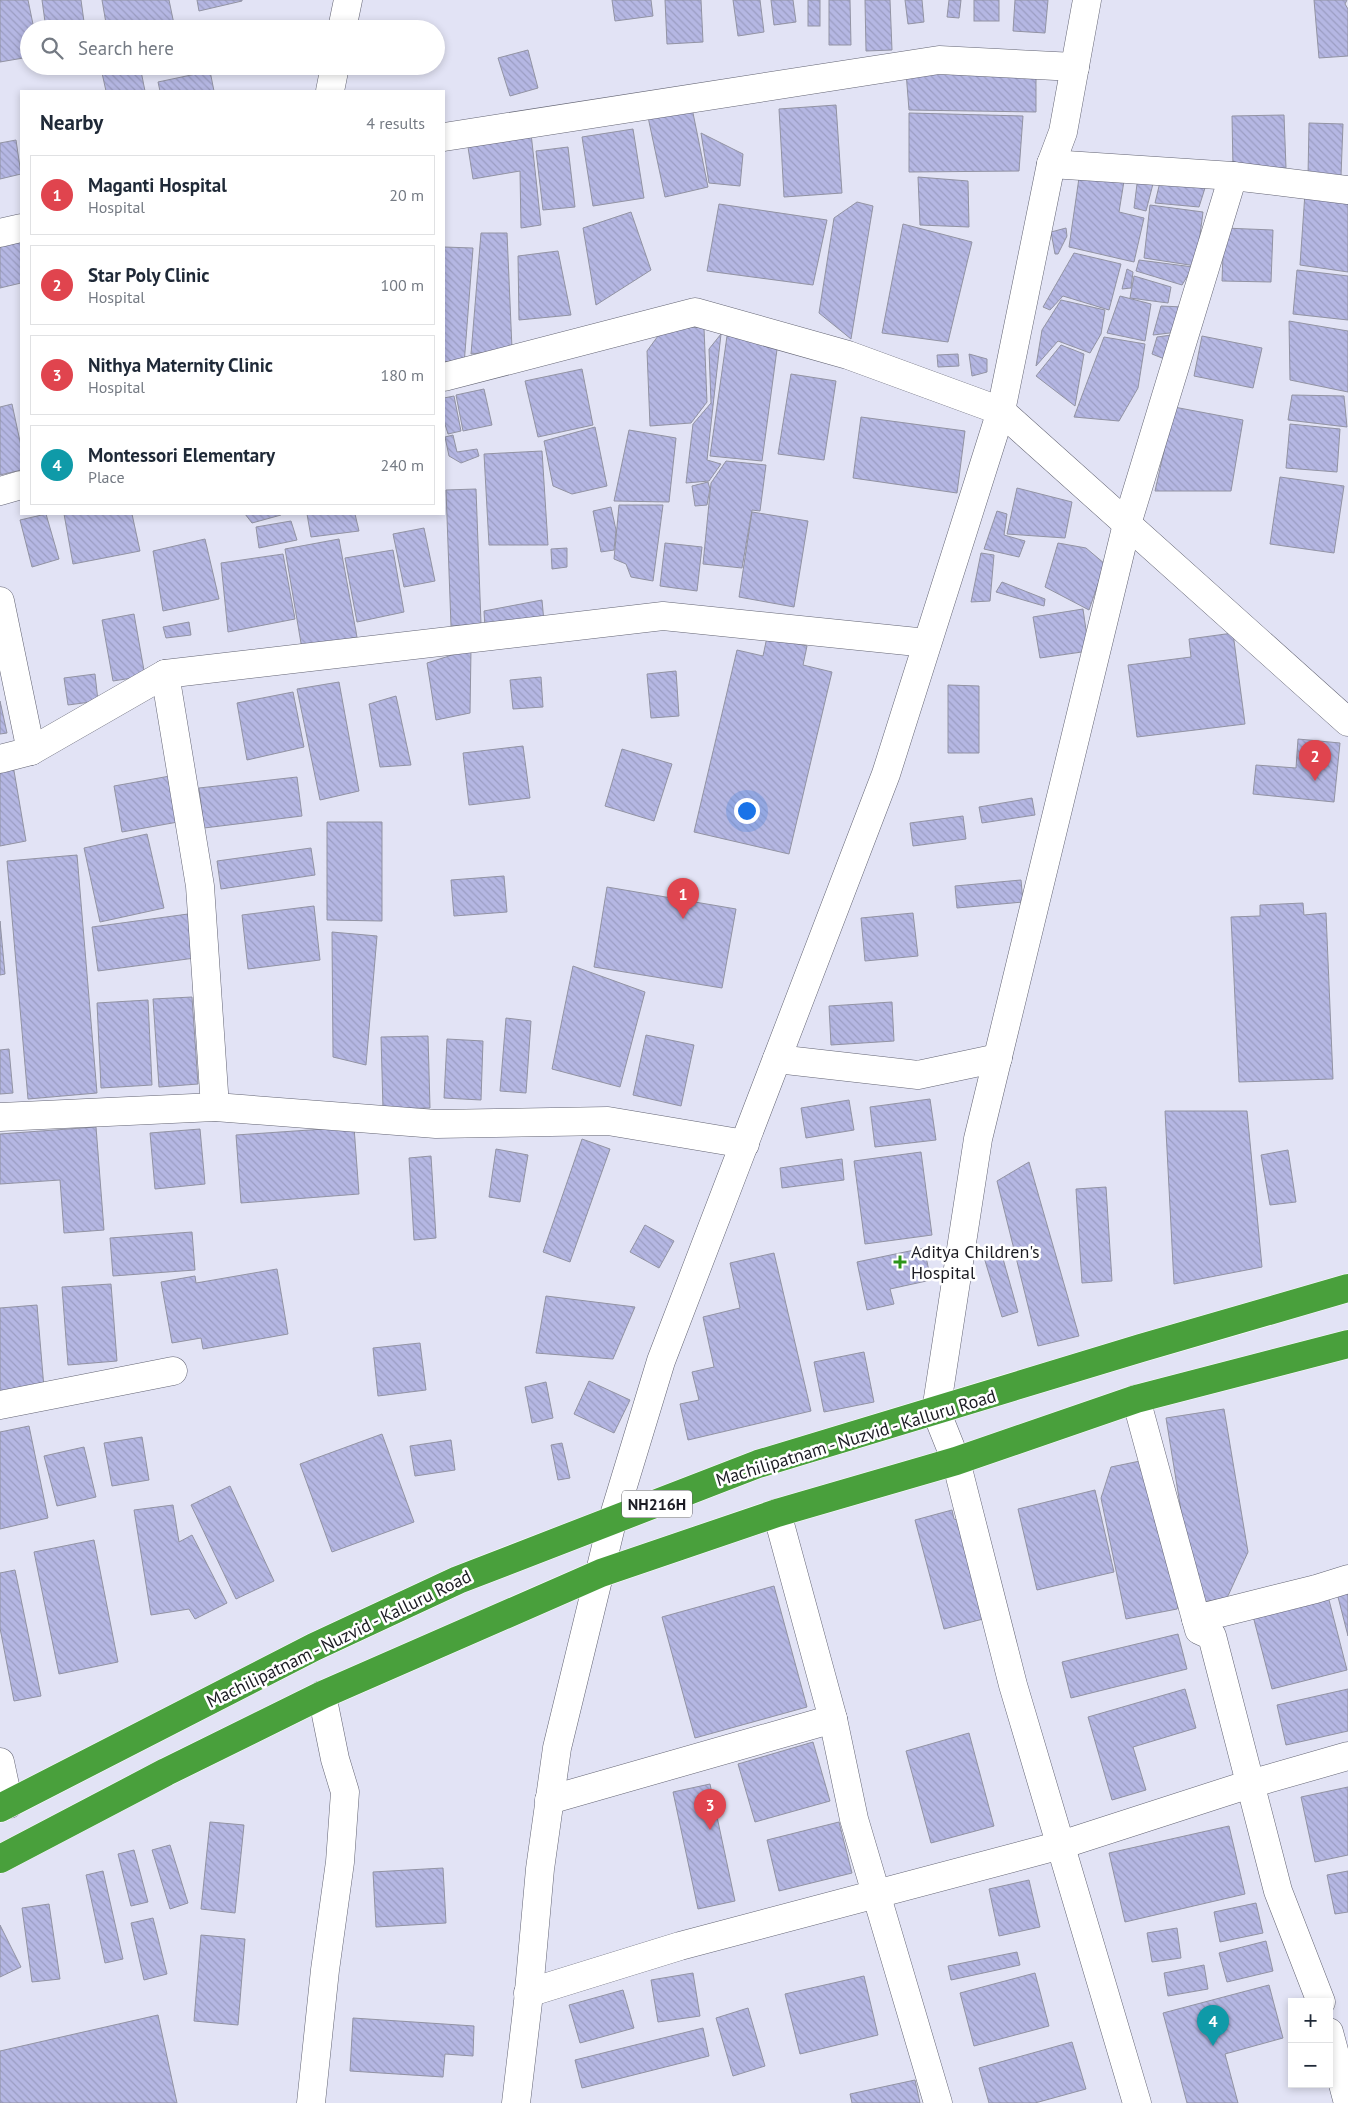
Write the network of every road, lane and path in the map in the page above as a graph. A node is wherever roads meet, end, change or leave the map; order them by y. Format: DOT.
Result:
graph roads {
  1 [pos="348,0"];
  2 [pos="1087,0"];
  3 [pos="344,20"];
  4 [pos="1074,66"];
  5 [pos="333,75"];
  6 [pos="330,90"];
  7 [pos="445,138"];
  8 [pos="1051,164"];
  9 [pos="1233,176"];
  10 [pos="1348,190"];
  11 [pos="20,228"];
  12 [pos="0,232"];
  13 [pos="445,377"];
  14 [pos="1001,411"];
  15 [pos="20,486"];
  16 [pos="0,491"];
  17 [pos="1126,524"];
  18 [pos="0,601"];
  19 [pos="927,643"];
  20 [pos="165,674"];
  21 [pos="1348,714"];
  22 [pos="1348,722"];
  23 [pos="31,751"];
  24 [pos="0,759"];
  25 [pos="998,1058"];
  26 [pos="777,1059"];
  27 [pos="215,1107"];
  28 [pos="0,1117"];
  29 [pos="745,1144"];
  30 [pos="1348,1288"];
  31 [pos="1348,1344"];
  32 [pos="173,1371"];
  33 [pos="1136,1399"];
  34 [pos="0,1405"];
  35 [pos="936,1412"];
  36 [pos="956,1461"];
  37 [pos="777,1513"];
  38 [pos="612,1522"];
  39 [pos="600,1573"];
  40 [pos="1348,1579"];
  41 [pos="1196,1619"];
  42 [pos="322,1695"];
  43 [pos="832,1720"];
  44 [pos="1348,1756"];
  45 [pos="0,1762"];
  46 [pos="1250,1784"];
  47 [pos="550,1800"];
  48 [pos="4,1806"];
  49 [pos="1062,1845"];
  50 [pos="0,1859"];
  51 [pos="877,1894"];
  52 [pos="528,1993"];
  53 [pos="1319,1998"];
  54 [pos="1332,2043"];
  55 [pos="311,2103"];
  56 [pos="516,2103"];
  57 [pos="938,2103"];
  58 [pos="1137,2103"];
  59 [pos="1348,2103"];
  1 -- 3 [label="street"];
  2 -- 4 [label="street"];
  4 -- 7 [label="street"];
  4 -- 8 [label="street"];
  5 -- 6 [label="street"];
  8 -- 9 [label="street"];
  8 -- 14 [label="street"];
  9 -- 10 [label="street"];
  9 -- 17 [label="street"];
  11 -- 12 [label="street"];
  13 -- 14 [label="street"];
  14 -- 17 [label="street"];
  14 -- 19 [label="street"];
  15 -- 16 [label="street"];
  17 -- 22 [label="street"];
  17 -- 25 [label="street"];
  18 -- 23 [label="street"];
  19 -- 20 [label="street"];
  19 -- 26 [label="street"];
  20 -- 23 [label="street"];
  20 -- 27 [label="street"];
  21 -- 22 [label="street"];
  23 -- 24 [label="street"];
  25 -- 26 [label="street"];
  25 -- 35 [label="street"];
  26 -- 29 [label="street"];
  27 -- 28 [label="street"];
  27 -- 29 [label="street"];
  29 -- 38 [label="street"];
  30 -- 35 [label="highway, Machilipatnam - Nuzvid - Kalluru Road / NH216H"];
  31 -- 33 [label="highway, NH216H"];
  32 -- 34 [label="street"];
  33 -- 36 [label="highway, NH216H"];
  33 -- 41 [label="street"];
  35 -- 36 [label="street"];
  35 -- 38 [label="highway, Machilipatnam - Nuzvid - Kalluru Road / NH216H"];
  36 -- 37 [label="highway, NH216H"];
  36 -- 49 [label="street"];
  37 -- 39 [label="highway, NH216H"];
  37 -- 43 [label="street"];
  38 -- 39 [label="street"];
  38 -- 48 [label="highway, Machilipatnam - Nuzvid - Kalluru Road / NH216H"];
  39 -- 42 [label="highway, NH216H"];
  39 -- 47 [label="street"];
  40 -- 41 [label="street"];
  41 -- 46 [label="street"];
  42 -- 50 [label="highway, NH216H"];
  42 -- 55 [label="street"];
  43 -- 47 [label="street"];
  43 -- 51 [label="street"];
  44 -- 46 [label="street"];
  45 -- 48 [label="street"];
  46 -- 49 [label="street"];
  46 -- 53 [label="street"];
  47 -- 52 [label="street"];
  49 -- 51 [label="street"];
  49 -- 58 [label="street"];
  51 -- 52 [label="street"];
  51 -- 57 [label="street"];
  52 -- 56 [label="street"];
  54 -- 59 [label="street"];
}
